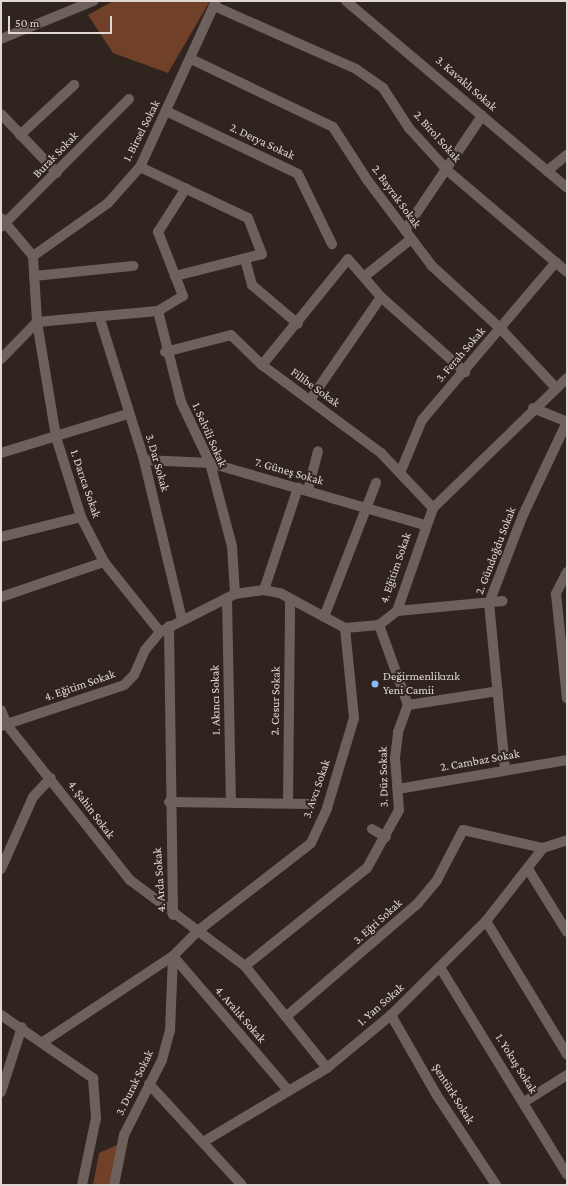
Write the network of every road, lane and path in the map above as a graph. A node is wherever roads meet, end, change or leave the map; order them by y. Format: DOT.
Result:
graph roads {
  1 [pos="93,1"];
  2 [pos="346,1"];
  3 [pos="215,4"];
  4 [pos="1,39"];
  5 [pos="191,59"];
  6 [pos="74,85"];
  7 [pos="129,99"];
  8 [pos="166,111"];
  9 [pos="1,114"];
  10 [pos="482,116"];
  11 [pos="20,135"];
  12 [pos="567,155"];
  13 [pos="140,167"];
  14 [pos="448,171"];
  15 [pos="547,171"];
  16 [pos="56,173"];
  17 [pos="186,188"];
  18 [pos="567,188"];
  19 [pos="3,223"];
  20 [pos="408,235"];
  21 [pos="332,244"];
  22 [pos="33,256"];
  23 [pos="245,259"];
  24 [pos="556,262"];
  25 [pos="133,266"];
  26 [pos="567,272"];
  27 [pos="34,276"];
  28 [pos="175,276"];
  29 [pos="365,276"];
  30 [pos="381,297"];
  31 [pos="158,311"];
  32 [pos="99,316"];
  33 [pos="37,322"];
  34 [pos="298,324"];
  35 [pos="501,330"];
  36 [pos="165,352"];
  37 [pos="1,359"];
  38 [pos="262,365"];
  39 [pos="465,372"];
  40 [pos="567,378"];
  41 [pos="556,388"];
  42 [pos="310,400"];
  43 [pos="533,408"];
  44 [pos="128,414"];
  45 [pos="567,422"];
  46 [pos="56,437"];
  47 [pos="318,451"];
  48 [pos="1,453"];
  49 [pos="144,460"];
  50 [pos="210,463"];
  51 [pos="400,473"];
  52 [pos="376,482"];
  53 [pos="303,489"];
  54 [pos="433,508"];
  55 [pos="368,509"];
  56 [pos="81,517"];
  57 [pos="425,525"];
  58 [pos="1,538"];
  59 [pos="104,562"];
  60 [pos="567,572"];
  61 [pos="264,590"];
  62 [pos="561,594"];
  63 [pos="231,596"];
  64 [pos="1,598"];
  65 [pos="290,599"];
  66 [pos="503,601"];
  67 [pos="489,602"];
  68 [pos="396,611"];
  69 [pos="324,617"];
  70 [pos="182,620"];
  71 [pos="380,625"];
  72 [pos="344,628"];
  73 [pos="164,629"];
  74 [pos="498,691"];
  75 [pos="567,698"];
  76 [pos="408,705"];
  77 [pos="1,710"];
  78 [pos="4,726"];
  79 [pos="567,760"];
  80 [pos="505,769"];
  81 [pos="50,778"];
  82 [pos="398,789"];
  83 [pos="169,802"];
  84 [pos="232,802"];
  85 [pos="288,803"];
  86 [pos="312,804"];
  87 [pos="372,829"];
  88 [pos="386,837"];
  89 [pos="567,840"];
  90 [pos="543,848"];
  91 [pos="528,869"];
  92 [pos="1,870"];
  93 [pos="173,916"];
  94 [pos="486,921"];
  95 [pos="199,930"];
  96 [pos="567,932"];
  97 [pos="173,956"];
  98 [pos="245,966"];
  99 [pos="441,969"];
  100 [pos="1,1015"];
  101 [pos="288,1015"];
  102 [pos="391,1015"];
  103 [pos="22,1027"];
  104 [pos="43,1042"];
  105 [pos="567,1054"];
  106 [pos="327,1068"];
  107 [pos="567,1074"];
  108 [pos="149,1084"];
  109 [pos="288,1090"];
  110 [pos="1,1092"];
  111 [pos="524,1102"];
  112 [pos="203,1142"];
  113 [pos="567,1175"];
  114 [pos="82,1185"];
  115 [pos="114,1185"];
  116 [pos="242,1185"];
  117 [pos="496,1185"];
  1 -- 4 [label="street"];
  2 -- 10 [label="street, 3. Kavaklı Sokak"];
  3 -- 5 [label="street, 1. Birsel Sokak"];
  3 -- 14 [label="street, 2. Birol Sokak"];
  5 -- 8 [label="street, 1. Birsel Sokak"];
  5 -- 20 [label="street, 2. Bayrak Sokak"];
  6 -- 11 [label="street"];
  7 -- 16 [label="street, Burak Sokak"];
  8 -- 13 [label="street, 1. Birsel Sokak"];
  8 -- 21 [label="street, 2. Derya Sokak"];
  9 -- 11 [label="street"];
  10 -- 14 [label="street"];
  10 -- 15 [label="street, 3. Kavaklı Sokak"];
  11 -- 16 [label="street"];
  12 -- 15 [label="street"];
  13 -- 17 [label="street"];
  13 -- 22 [label="street, 1. Birsel Sokak"];
  14 -- 20 [label="street"];
  14 -- 24 [label="street, 2. Birol Sokak"];
  15 -- 18 [label="street, 3. Kavaklı Sokak"];
  16 -- 19 [label="street, Burak Sokak"];
  17 -- 23 [label="street"];
  17 -- 28 [label="street"];
  19 -- 22 [label="street"];
  20 -- 29 [label="street"];
  20 -- 35 [label="street, 2. Bayrak Sokak"];
  22 -- 27 [label="street"];
  23 -- 28 [label="street"];
  23 -- 34 [label="street"];
  24 -- 26 [label="street, 2. Birol Sokak"];
  24 -- 35 [label="street, 3. Ferah Sokak"];
  25 -- 27 [label="street"];
  27 -- 33 [label="street"];
  28 -- 31 [label="street"];
  29 -- 30 [label="street"];
  29 -- 34 [label="street"];
  30 -- 39 [label="street"];
  30 -- 42 [label="street"];
  31 -- 32 [label="street"];
  31 -- 36 [label="street, 1. Selvili Sokak"];
  32 -- 33 [label="street"];
  32 -- 44 [label="street, 3. Dar Sokak"];
  33 -- 37 [label="street"];
  33 -- 46 [label="street, 1. Darıca Sokak"];
  34 -- 38 [label="street"];
  35 -- 39 [label="street, 3. Ferah Sokak"];
  35 -- 41 [label="street, 2. Bayrak Sokak"];
  36 -- 38 [label="street, Filibe Sokak"];
  36 -- 50 [label="street, 1. Selvili Sokak"];
  38 -- 42 [label="street, Filibe Sokak"];
  39 -- 51 [label="street, 3. Ferah Sokak"];
  40 -- 41 [label="street, 4. Eğitim Sokak"];
  41 -- 43 [label="street, 4. Eğitim Sokak"];
  42 -- 51 [label="street, Filibe Sokak"];
  43 -- 45 [label="street"];
  43 -- 54 [label="street, 4. Eğitim Sokak"];
  44 -- 46 [label="street"];
  44 -- 49 [label="street, 3. Dar Sokak"];
  45 -- 67 [label="street, 2. Gündoğdu Sokak"];
  46 -- 48 [label="street"];
  46 -- 56 [label="street, 1. Darıca Sokak"];
  47 -- 53 [label="street"];
  49 -- 50 [label="street, 7. Güneş Sokak"];
  49 -- 70 [label="street, 3. Dar Sokak"];
  50 -- 53 [label="street, 7. Güneş Sokak"];
  50 -- 63 [label="street, 1. Selvili Sokak"];
  51 -- 54 [label="street, Filibe Sokak"];
  52 -- 55 [label="street"];
  53 -- 55 [label="street, 7. Güneş Sokak"];
  53 -- 61 [label="street"];
  54 -- 57 [label="street, 4. Eğitim Sokak"];
  55 -- 57 [label="street, 7. Güneş Sokak"];
  55 -- 69 [label="street"];
  56 -- 58 [label="street"];
  56 -- 59 [label="street, 1. Darıca Sokak"];
  57 -- 68 [label="street, 4. Eğitim Sokak"];
  59 -- 64 [label="street"];
  59 -- 73 [label="street, 1. Darıca Sokak"];
  60 -- 62 [label="street"];
  61 -- 63 [label="street, 4. Eğitim Sokak"];
  61 -- 65 [label="street, 4. Eğitim Sokak"];
  62 -- 75 [label="street"];
  63 -- 70 [label="street, 4. Eğitim Sokak"];
  63 -- 84 [label="street, 1. Akıncı Sokak"];
  65 -- 69 [label="street, 4. Eğitim Sokak"];
  65 -- 85 [label="street, 2. Cesur Sokak"];
  66 -- 67 [label="street"];
  67 -- 68 [label="street"];
  67 -- 74 [label="street, 2. Gündoğdu Sokak"];
  68 -- 71 [label="street, 4. Eğitim Sokak"];
  69 -- 72 [label="street, 4. Eğitim Sokak"];
  70 -- 73 [label="street, 4. Eğitim Sokak"];
  71 -- 72 [label="street"];
  71 -- 76 [label="street"];
  72 -- 95 [label="street, 3. Avcı Sokak"];
  73 -- 78 [label="street, 4. Eğitim Sokak"];
  73 -- 83 [label="street, 4. Arda Sokak"];
  74 -- 76 [label="street"];
  74 -- 80 [label="street, 2. Gündoğdu Sokak"];
  76 -- 82 [label="street, 3. Düz Sokak"];
  77 -- 78 [label="street, 4. Şahin Sokak"];
  78 -- 81 [label="street, 4. Şahin Sokak"];
  79 -- 80 [label="street, 2. Cambaz Sokak"];
  80 -- 82 [label="street, 2. Cambaz Sokak"];
  81 -- 92 [label="street"];
  81 -- 93 [label="street, 4. Şahin Sokak"];
  82 -- 88 [label="street, 3. Düz Sokak"];
  83 -- 84 [label="street"];
  83 -- 93 [label="street, 4. Arda Sokak"];
  84 -- 85 [label="street"];
  85 -- 86 [label="street"];
  87 -- 88 [label="street"];
  88 -- 98 [label="street, 3. Düz Sokak"];
  89 -- 90 [label="street"];
  90 -- 91 [label="street, 1. Yan Sokak"];
  90 -- 101 [label="street, 3. Eğri Sokak"];
  91 -- 94 [label="street, 1. Yan Sokak"];
  91 -- 96 [label="street"];
  93 -- 95 [label="street, 4. Arda Sokak"];
  94 -- 99 [label="street, 1. Yan Sokak"];
  94 -- 105 [label="street"];
  95 -- 97 [label="street"];
  95 -- 98 [label="street, 4. Arda Sokak"];
  97 -- 104 [label="street"];
  97 -- 108 [label="street, 3. Durak Sokak"];
  97 -- 109 [label="street, 4. Aralık Sokak"];
  98 -- 101 [label="street, 4. Arda Sokak"];
  99 -- 102 [label="street, 1. Yan Sokak"];
  99 -- 111 [label="street, 1. Yokuş Sokak"];
  100 -- 103 [label="street"];
  101 -- 106 [label="street, 4. Arda Sokak"];
  102 -- 106 [label="street, 1. Yan Sokak"];
  102 -- 117 [label="street, Şentürk Sokak"];
  103 -- 104 [label="street"];
  103 -- 110 [label="street"];
  104 -- 114 [label="street"];
  106 -- 109 [label="street, 1. Yan Sokak"];
  107 -- 111 [label="street"];
  108 -- 112 [label="street"];
  108 -- 115 [label="street, 3. Durak Sokak"];
  109 -- 112 [label="street, 1. Yan Sokak"];
  111 -- 113 [label="street, 1. Yokuş Sokak"];
  112 -- 116 [label="street"];
}
